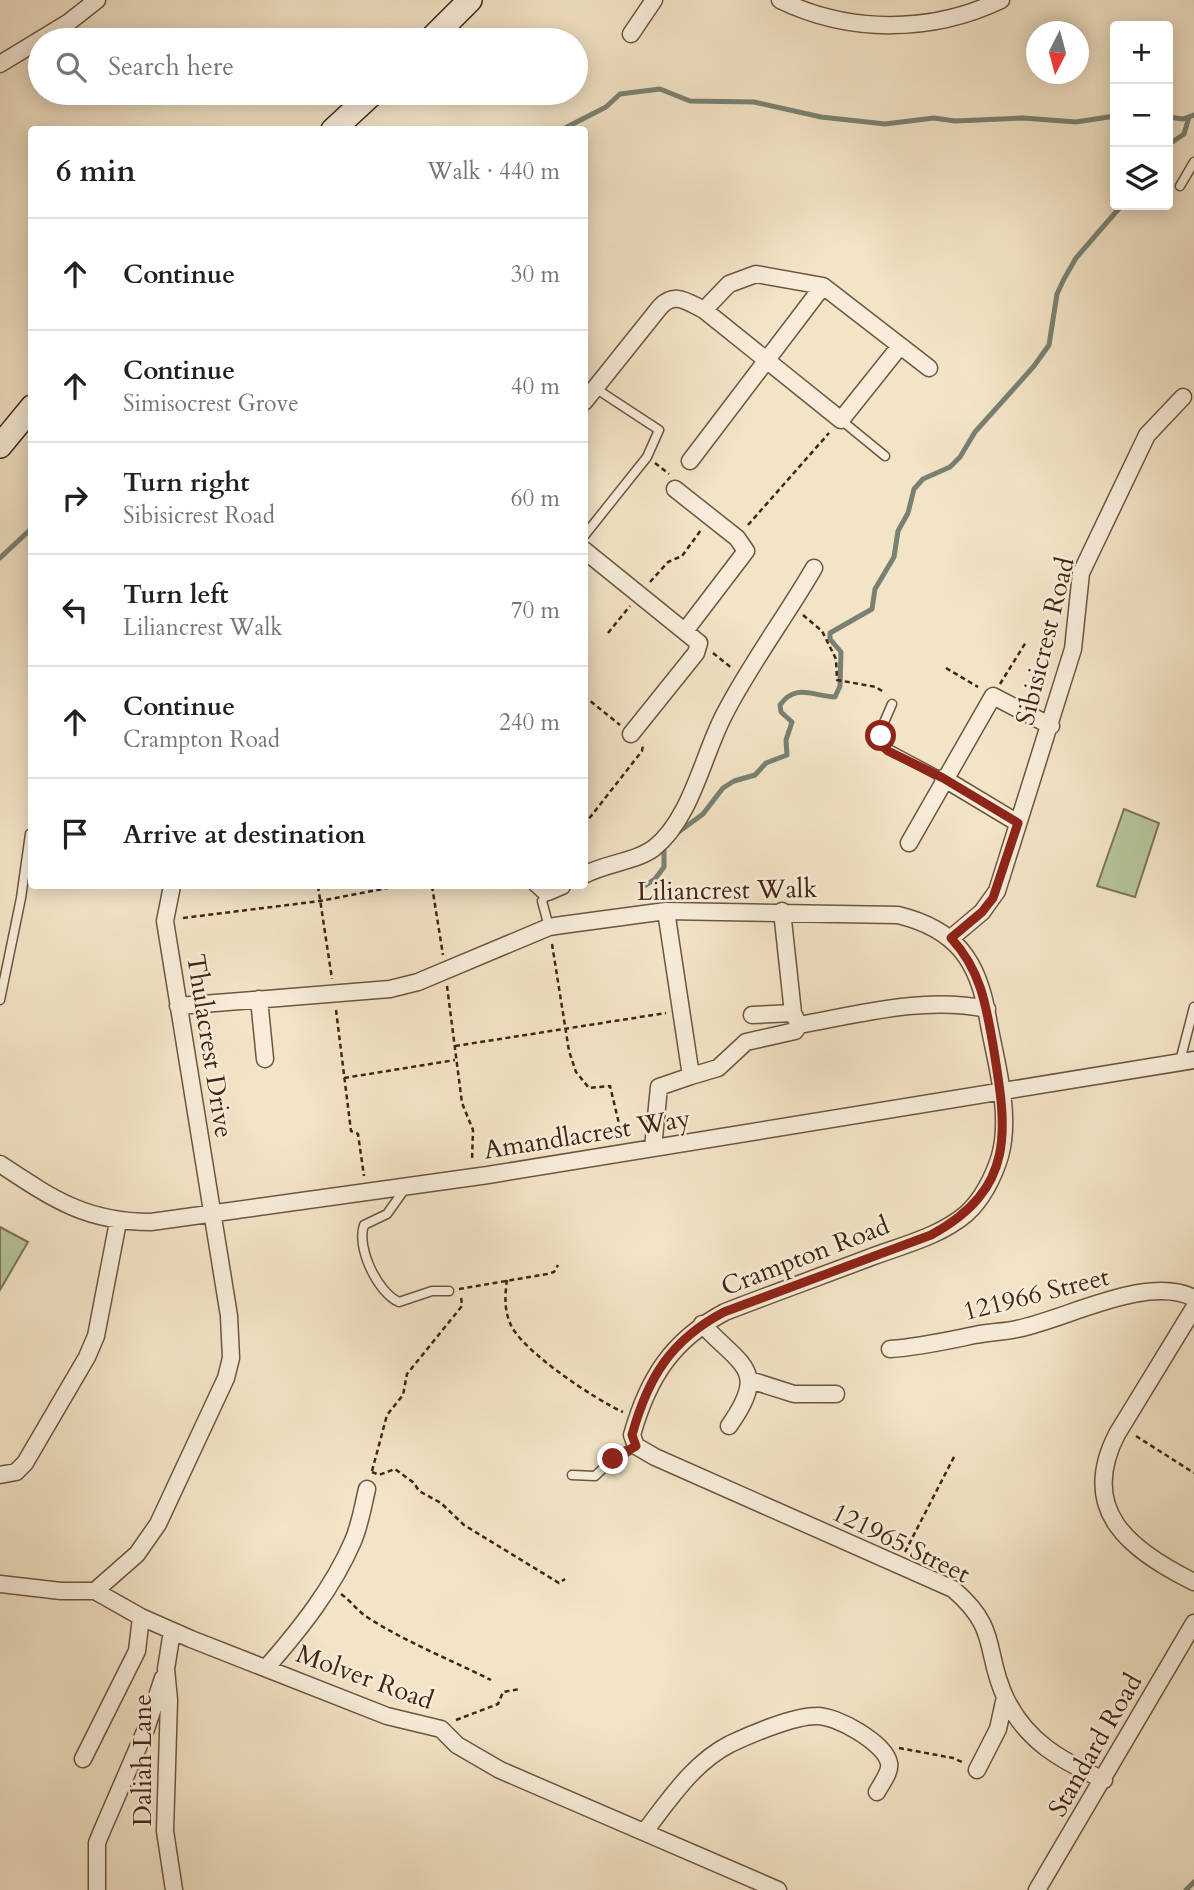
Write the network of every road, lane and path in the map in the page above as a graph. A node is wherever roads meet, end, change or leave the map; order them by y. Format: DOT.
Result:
graph roads {
  1 [pos="97,0"];
  2 [pos="470,0"];
  3 [pos="654,0"];
  4 [pos="780,0"];
  5 [pos="1001,0"];
  6 [pos="59,28"];
  7 [pos="442,28"];
  8 [pos="631,34"];
  9 [pos="28,47"];
  10 [pos="0,64"];
  11 [pos="360,105"];
  12 [pos="337,126"];
  13 [pos="1194,162"];
  14 [pos="1180,187"];
  15 [pos="823,286"];
  16 [pos="704,310"];
  17 [pos="900,346"];
  18 [pos="767,360"];
  19 [pos="929,368"];
  20 [pos="595,388"];
  21 [pos="588,397"];
  22 [pos="1183,397"];
  23 [pos="28,412"];
  24 [pos="841,420"];
  25 [pos="0,446"];
  26 [pos="885,456"];
  27 [pos="647,457"];
  28 [pos="690,461"];
  29 [pos="675,489"];
  30 [pos="711,516"];
  31 [pos="588,531"];
  32 [pos="737,538"];
  33 [pos="588,553"];
  34 [pos="814,568"];
  35 [pos="639,594"];
  36 [pos="792,606"];
  37 [pos="685,631"];
  38 [pos="608,633"];
  39 [pos="1026,642"];
  40 [pos="699,643"];
  41 [pos="946,668"];
  42 [pos="744,681"];
  43 [pos="993,696"];
  44 [pos="588,699"];
  45 [pos="892,704"];
  46 [pos="1051,726"];
  47 [pos="636,738"];
  48 [pos="943,778"];
  49 [pos="588,820"];
  50 [pos="1018,823"];
  51 [pos="909,843"];
  52 [pos="28,848"];
  53 [pos="588,874"];
  54 [pos="171,889"];
  55 [pos="318,889"];
  56 [pos="382,889"];
  57 [pos="432,889"];
  58 [pos="548,889"];
  59 [pos="320,901"];
  60 [pos="666,911"];
  61 [pos="782,911"];
  62 [pos="165,920"];
  63 [pos="549,927"];
  64 [pos="951,938"];
  65 [pos="445,971"];
  66 [pos="333,992"];
  67 [pos="259,999"];
  68 [pos="0,1000"];
  69 [pos="178,1006"];
  70 [pos="1194,1007"];
  71 [pos="987,1009"];
  72 [pos="680,1015"];
  73 [pos="752,1015"];
  74 [pos="796,1019"];
  75 [pos="567,1030"];
  76 [pos="455,1046"];
  77 [pos="265,1059"];
  78 [pos="456,1060"];
  79 [pos="1187,1061"];
  80 [pos="691,1076"];
  81 [pos="344,1077"];
  82 [pos="1000,1092"];
  83 [pos="653,1148"];
  84 [pos="625,1153"];
  85 [pos="0,1164"];
  86 [pos="475,1177"];
  87 [pos="407,1186"];
  88 [pos="366,1192"];
  89 [pos="211,1214"];
  90 [pos="118,1222"];
  91 [pos="558,1265"];
  92 [pos="507,1280"];
  93 [pos="460,1289"];
  94 [pos="449,1291"];
  95 [pos="1194,1298"];
  96 [pos="1194,1308"];
  97 [pos="702,1324"];
  98 [pos="890,1349"];
  99 [pos="750,1380"];
  100 [pos="836,1394"];
  101 [pos="637,1417"];
  102 [pos="729,1426"];
  103 [pos="1122,1426"];
  104 [pos="636,1446"];
  105 [pos="955,1455"];
  106 [pos="372,1472"];
  107 [pos="1194,1473"];
  108 [pos="0,1475"];
  109 [pos="572,1475"];
  110 [pos="368,1489"];
  111 [pos="900,1563"];
  112 [pos="565,1579"];
  113 [pos="1194,1581"];
  114 [pos="0,1584"];
  115 [pos="328,1586"];
  116 [pos="95,1591"];
  117 [pos="141,1617"];
  118 [pos="1194,1623"];
  119 [pos="172,1631"];
  120 [pos="267,1667"];
  121 [pos="166,1669"];
  122 [pos="491,1680"];
  123 [pos="520,1689"];
  124 [pos="1005,1697"];
  125 [pos="441,1729"];
  126 [pos="875,1743"];
  127 [pos="83,1759"];
  128 [pos="977,1770"];
  129 [pos="1104,1780"];
  130 [pos="877,1792"];
  131 [pos="645,1831"];
  132 [pos="97,1889"];
  133 [pos="174,1890"];
  134 [pos="778,1890"];
  135 [pos="1037,1890"];
  1 -- 6 [label="street"];
  2 -- 7 [label="street"];
  3 -- 8 [label="street"];
  4 -- 5 [label="street"];
  9 -- 10 [label="street"];
  11 -- 12 [label="street"];
  13 -- 14 [label="lane"];
  15 -- 16 [label="street"];
  15 -- 17 [label="street"];
  15 -- 18 [label="street"];
  16 -- 18 [label="street"];
  16 -- 20 [label="street"];
  17 -- 19 [label="street"];
  17 -- 24 [label="street"];
  18 -- 24 [label="street"];
  18 -- 28 [label="street"];
  20 -- 21 [label="street"];
  20 -- 27 [label="lane"];
  22 -- 46 [label="street, Sibisicrest Road"];
  23 -- 25 [label="street"];
  24 -- 26 [label="lane"];
  24 -- 32 [label="path"];
  27 -- 29 [label="path"];
  27 -- 31 [label="lane"];
  29 -- 30 [label="street"];
  30 -- 32 [label="street"];
  30 -- 35 [label="path"];
  32 -- 37 [label="street"];
  33 -- 35 [label="street"];
  34 -- 36 [label="street"];
  35 -- 37 [label="street"];
  35 -- 38 [label="path"];
  36 -- 42 [label="street"];
  36 -- 45 [label="path"];
  37 -- 40 [label="street"];
  39 -- 43 [label="path"];
  40 -- 42 [label="path"];
  40 -- 47 [label="street"];
  41 -- 43 [label="path"];
  42 -- 53 [label="street"];
  43 -- 46 [label="street"];
  43 -- 48 [label="street"];
  44 -- 47 [label="path"];
  45 -- 48 [label="lane"];
  46 -- 50 [label="street, Sibisicrest Road"];
  47 -- 49 [label="path"];
  48 -- 50 [label="street"];
  48 -- 51 [label="street"];
  50 -- 64 [label="street, Sibisicrest Road"];
  52 -- 68 [label="lane"];
  54 -- 62 [label="street, Thulacrest Drive"];
  55 -- 59 [label="path"];
  56 -- 59 [label="path"];
  57 -- 65 [label="path"];
  58 -- 63 [label="lane"];
  59 -- 62 [label="path"];
  59 -- 66 [label="path"];
  60 -- 61 [label="street, Liliancrest Walk"];
  60 -- 63 [label="street, Liliancrest Walk"];
  60 -- 72 [label="street"];
  61 -- 64 [label="street, Liliancrest Walk"];
  61 -- 74 [label="street"];
  62 -- 69 [label="street, Thulacrest Drive"];
  63 -- 65 [label="street, Liliancrest Walk"];
  63 -- 75 [label="path"];
  64 -- 71 [label="street, Liliancrest Walk"];
  65 -- 66 [label="street, Liliancrest Walk"];
  65 -- 76 [label="path"];
  66 -- 67 [label="street, Liliancrest Walk"];
  66 -- 81 [label="path"];
  67 -- 69 [label="street, Liliancrest Walk"];
  67 -- 77 [label="street"];
  69 -- 89 [label="street, Thulacrest Drive"];
  70 -- 79 [label="lane"];
  71 -- 74 [label="street"];
  71 -- 82 [label="street, Liliancrest Walk"];
  72 -- 75 [label="path"];
  72 -- 80 [label="street"];
  73 -- 74 [label="street"];
  74 -- 80 [label="street"];
  75 -- 76 [label="path"];
  75 -- 84 [label="path"];
  76 -- 78 [label="path"];
  78 -- 81 [label="path"];
  78 -- 86 [label="path"];
  79 -- 82 [label="street, Amandlacrest Way"];
  80 -- 83 [label="street"];
  81 -- 88 [label="path"];
  82 -- 83 [label="street, Amandlacrest Way"];
  82 -- 97 [label="street, Crampton Road"];
  83 -- 84 [label="street, Amandlacrest Way"];
  84 -- 86 [label="street, Amandlacrest Way"];
  85 -- 90 [label="street, Amandlacrest Way"];
  86 -- 87 [label="street, Amandlacrest Way"];
  87 -- 88 [label="street, Amandlacrest Way"];
  87 -- 94 [label="lane"];
  88 -- 89 [label="street, Amandlacrest Way"];
  89 -- 90 [label="street, Amandlacrest Way"];
  89 -- 116 [label="street, Thulacrest Drive"];
  90 -- 108 [label="street"];
  91 -- 92 [label="path"];
  92 -- 93 [label="path"];
  92 -- 101 [label="path"];
  93 -- 94 [label="path"];
  93 -- 106 [label="path"];
  95 -- 98 [label="street, 121966 Street"];
  96 -- 103 [label="street"];
  97 -- 99 [label="street"];
  97 -- 101 [label="street, Crampton Road"];
  99 -- 100 [label="street"];
  99 -- 102 [label="street"];
  101 -- 104 [label="street, Crampton Road"];
  103 -- 107 [label="path"];
  103 -- 113 [label="street"];
  104 -- 109 [label="lane"];
  104 -- 111 [label="street, 121965 Street"];
  105 -- 111 [label="path"];
  106 -- 110 [label="path"];
  106 -- 112 [label="path"];
  110 -- 115 [label="street"];
  111 -- 124 [label="street, 121965 Street"];
  114 -- 116 [label="street, Molver Road"];
  115 -- 120 [label="street"];
  115 -- 122 [label="path"];
  116 -- 117 [label="street, Molver Road"];
  117 -- 119 [label="street, Molver Road"];
  117 -- 127 [label="street"];
  118 -- 129 [label="street, Standard Road"];
  119 -- 120 [label="street, Molver Road"];
  119 -- 121 [label="street, Daliah Lane"];
  120 -- 125 [label="street, Molver Road"];
  121 -- 132 [label="street"];
  121 -- 133 [label="street, Daliah Lane"];
  123 -- 125 [label="path"];
  124 -- 128 [label="street"];
  124 -- 129 [label="street, 121965 Street"];
  125 -- 131 [label="street, Molver Road"];
  126 -- 128 [label="path"];
  126 -- 130 [label="street"];
  126 -- 131 [label="street"];
  129 -- 135 [label="street, Standard Road"];
  131 -- 134 [label="street, Molver Road"];
}
